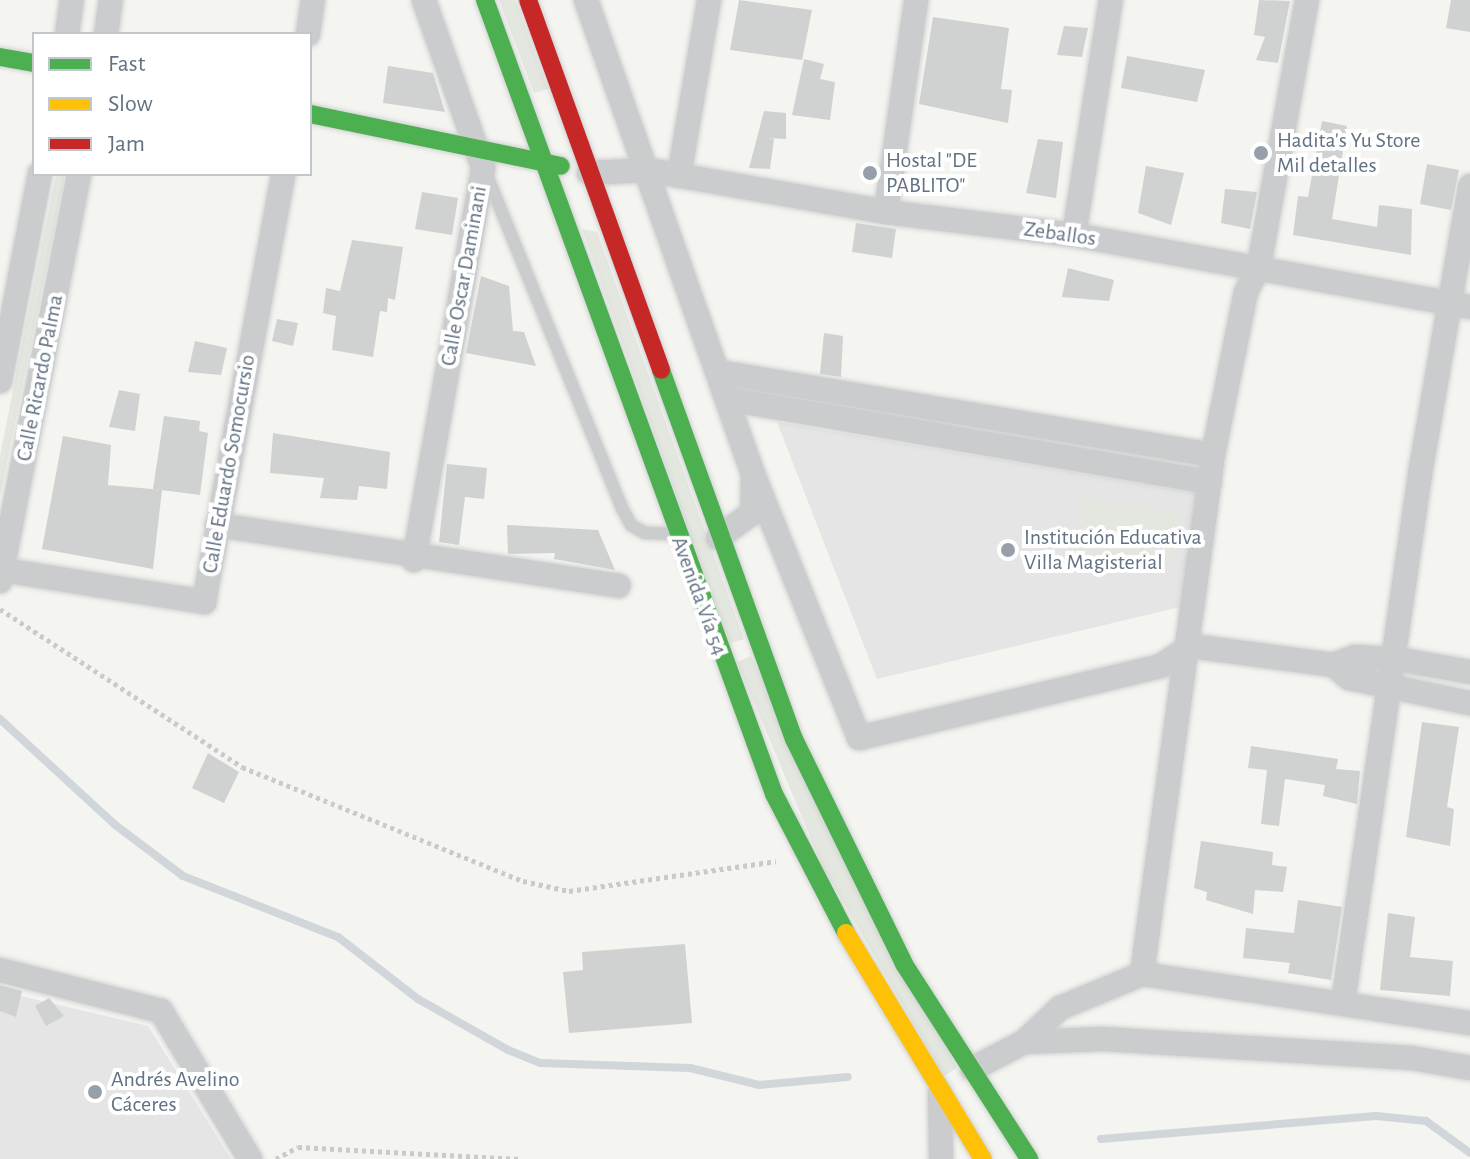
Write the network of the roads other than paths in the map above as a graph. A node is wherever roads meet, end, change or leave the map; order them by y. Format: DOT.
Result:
graph roads {
  1 [pos="72,0"];
  2 [pos="111,0"];
  3 [pos="313,0"];
  4 [pos="424,0"];
  5 [pos="485,0"];
  6 [pos="528,0"];
  7 [pos="586,0"];
  8 [pos="709,0"];
  9 [pos="916,0"];
  10 [pos="1111,0"];
  11 [pos="1307,0"];
  12 [pos="67,32"];
  13 [pos="106,32"];
  14 [pos="308,32"];
  15 [pos="0,57"];
  16 [pos="32,63"];
  17 [pos="312,114"];
  18 [pos="480,156"];
  19 [pos="545,162"];
  20 [pos="648,170"];
  21 [pos="589,173"];
  22 [pos="40,176"];
  23 [pos="79,176"];
  24 [pos="283,176"];
  25 [pos="679,176"];
  26 [pos="1470,186"];
  27 [pos="886,212"];
  28 [pos="1074,235"];
  29 [pos="1259,266"];
  30 [pos="1459,305"];
  31 [pos="719,372"];
  32 [pos="0,381"];
  33 [pos="728,399"];
  34 [pos="1213,455"];
  35 [pos="753,474"];
  36 [pos="1210,482"];
  37 [pos="217,525"];
  38 [pos="676,534"];
  39 [pos="718,538"];
  40 [pos="414,560"];
  41 [pos="2,576"];
  42 [pos="618,586"];
  43 [pos="1191,646"];
  44 [pos="1397,659"];
  45 [pos="1333,665"];
  46 [pos="1470,672"];
  47 [pos="1392,689"];
  48 [pos="1470,703"];
  49 [pos="0,970"];
  50 [pos="1142,974"];
  51 [pos="1343,1003"];
  52 [pos="1470,1023"];
  53 [pos="1024,1042"];
  54 [pos="1470,1068"];
  55 [pos="972,1069"];
  56 [pos="940,1093"];
  57 [pos="250,1159"];
  58 [pos="941,1159"];
  59 [pos="983,1159"];
  60 [pos="1029,1159"];
  1 -- 12 [label="street"];
  2 -- 13 [label="street"];
  3 -- 14 [label="street"];
  4 -- 18 [label="street, Calle Oscar Daminani"];
  5 -- 19 [label="main road, Avenida Vía 54"];
  6 -- 21 [label="main road, Avenida Vía 54"];
  7 -- 20 [label="street, Avenida Vía 54"];
  8 -- 25 [label="street"];
  9 -- 27 [label="street"];
  10 -- 28 [label="street"];
  11 -- 29 [label="street"];
  15 -- 16 [label="main road"];
  17 -- 18 [label="main road"];
  18 -- 19 [label="main road"];
  18 -- 38 [label="lane"];
  18 -- 40 [label="street, Calle Oscar Daminani"];
  19 -- 21 [label="main road"];
  19 -- 38 [label="main road, Avenida Vía 54"];
  20 -- 21 [label="street, Zeballos"];
  20 -- 25 [label="street, Zeballos"];
  20 -- 31 [label="street, Avenida Vía 54"];
  21 -- 39 [label="main road, Avenida Vía 54"];
  22 -- 32 [label="street, Calle Ricardo Palma"];
  23 -- 41 [label="street, Calle Ricardo Palma"];
  24 -- 37 [label="street, Calle Eduardo Somocursio"];
  25 -- 27 [label="street, Zeballos"];
  26 -- 30 [label="street"];
  27 -- 28 [label="street, Zeballos"];
  28 -- 29 [label="street, Zeballos"];
  29 -- 30 [label="street, Zeballos"];
  29 -- 34 [label="street"];
  30 -- 44 [label="street"];
  31 -- 33 [label="street, Avenida Vía 54"];
  31 -- 34 [label="street"];
  33 -- 35 [label="street, Avenida Vía 54"];
  33 -- 36 [label="street"];
  34 -- 36 [label="street"];
  35 -- 39 [label="street, Avenida Vía 54"];
  35 -- 43 [label="street"];
  36 -- 43 [label="street"];
  37 -- 40 [label="street"];
  37 -- 41 [label="street, Calle Eduardo Somocursio"];
  38 -- 56 [label="main road, Avenida Vía 54"];
  39 -- 55 [label="main road, Avenida Vía 54"];
  40 -- 42 [label="street"];
  43 -- 45 [label="street"];
  43 -- 50 [label="street"];
  44 -- 45 [label="street"];
  44 -- 46 [label="street"];
  44 -- 47 [label="street"];
  45 -- 47 [label="street"];
  47 -- 48 [label="street"];
  47 -- 51 [label="street"];
  49 -- 57 [label="street"];
  50 -- 51 [label="street"];
  50 -- 53 [label="street"];
  51 -- 52 [label="street"];
  53 -- 54 [label="street"];
  53 -- 55 [label="street"];
  55 -- 60 [label="main road, Avenida Vía 54"];
  56 -- 58 [label="street"];
  56 -- 59 [label="main road, Avenida Vía 54"];
}
